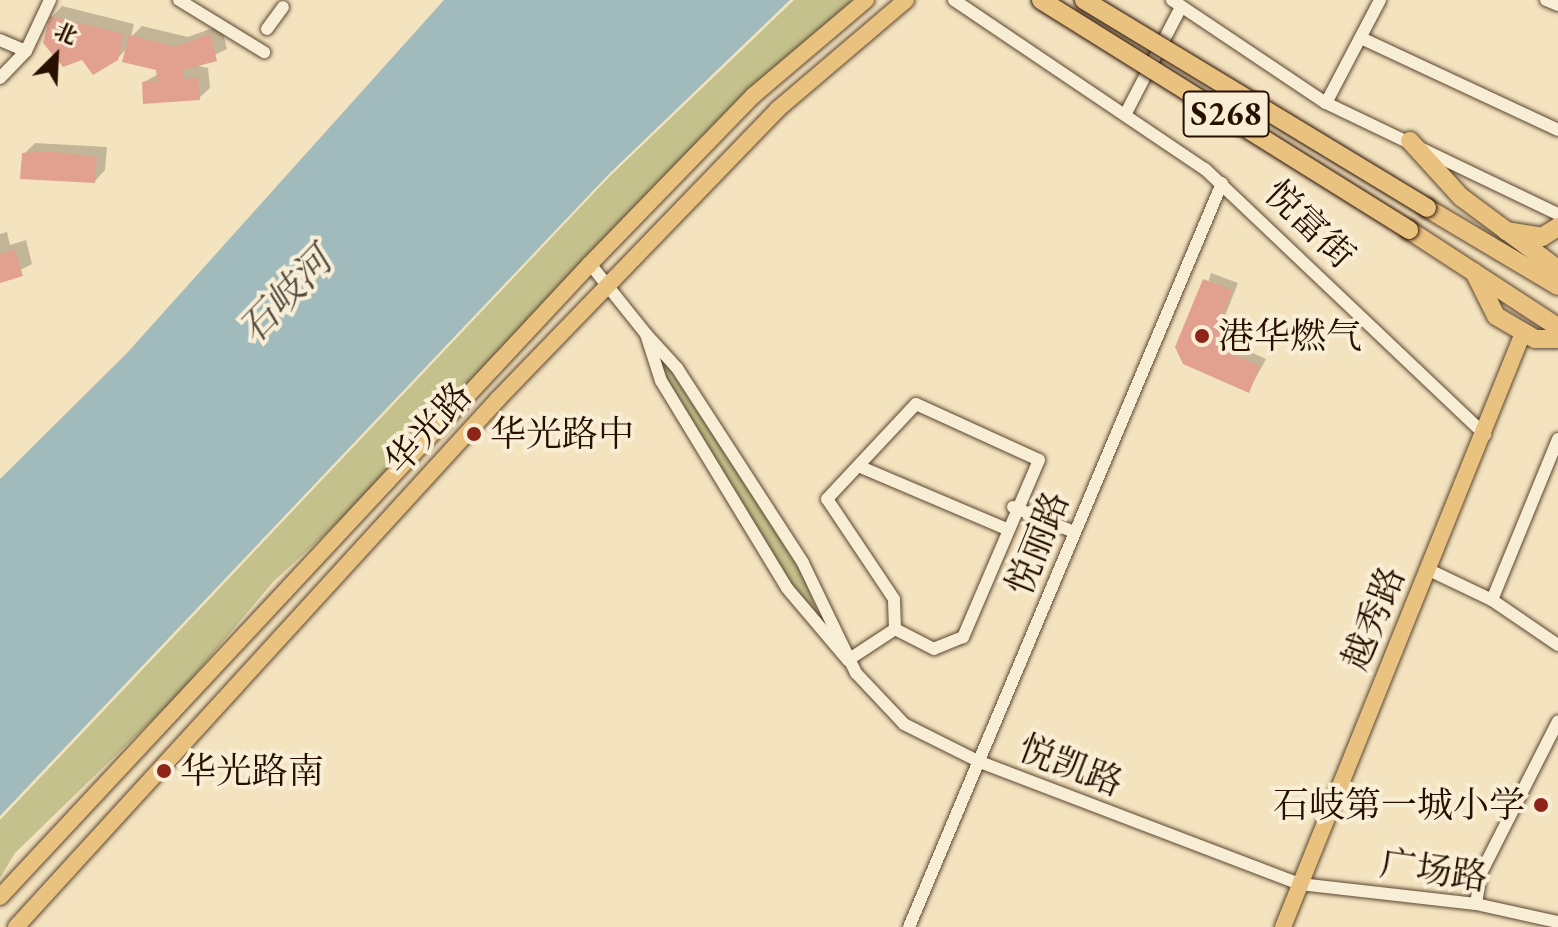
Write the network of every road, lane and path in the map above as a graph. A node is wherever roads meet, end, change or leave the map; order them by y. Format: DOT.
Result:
graph roads {
  1 [pos="50,0"];
  2 [pos="179,0"];
  3 [pos="866,0"];
  4 [pos="906,0"];
  5 [pos="954,0"];
  6 [pos="1041,0"];
  7 [pos="1084,0"];
  8 [pos="1380,0"];
  9 [pos="1546,0"];
  10 [pos="1176,4"];
  11 [pos="1558,5"];
  12 [pos="283,7"];
  13 [pos="267,29"];
  14 [pos="1361,38"];
  15 [pos="0,40"];
  16 [pos="26,51"];
  17 [pos="264,52"];
  18 [pos="0,78"];
  19 [pos="1326,103"];
  20 [pos="1125,115"];
  21 [pos="1558,130"];
  22 [pos="1410,141"];
  23 [pos="1222,183"];
  24 [pos="1427,208"];
  25 [pos="1558,214"];
  26 [pos="1558,227"];
  27 [pos="1499,228"];
  28 [pos="590,264"];
  29 [pos="1558,269"];
  30 [pos="1474,272"];
  31 [pos="612,283"];
  32 [pos="1558,286"];
  33 [pos="1558,327"];
  34 [pos="1523,333"];
  35 [pos="646,334"];
  36 [pos="1558,339"];
  37 [pos="1485,435"];
  38 [pos="1557,445"];
  39 [pos="863,468"];
  40 [pos="1013,507"];
  41 [pos="1007,529"];
  42 [pos="1074,532"];
  43 [pos="1427,569"];
  44 [pos="1492,600"];
  45 [pos="895,629"];
  46 [pos="1558,645"];
  47 [pos="848,660"];
  48 [pos="1558,721"];
  49 [pos="980,762"];
  50 [pos="1300,884"];
  51 [pos="0,897"];
  52 [pos="1476,904"];
  53 [pos="1558,922"];
  54 [pos="18,925"];
  55 [pos="909,927"];
  56 [pos="1283,927"];
  1 -- 16 [label="street"];
  2 -- 17 [label="street"];
  3 -- 28 [label="main road, 华光路"];
  4 -- 31 [label="main road, 华光路"];
  5 -- 20 [label="street, 悦富街"];
  6 -- 30 [label="highway, S268, bridge"];
  7 -- 24 [label="highway, S268, bridge"];
  8 -- 14 [label="street"];
  9 -- 11 [label="street"];
  10 -- 19 [label="street"];
  10 -- 20 [label="street"];
  12 -- 13 [label="street"];
  14 -- 19 [label="street"];
  14 -- 21 [label="street"];
  15 -- 16 [label="street"];
  16 -- 18 [label="street"];
  19 -- 22 [label="street"];
  20 -- 23 [label="street, 悦富街"];
  22 -- 25 [label="street"];
  22 -- 27 [label="highway"];
  23 -- 37 [label="street, 悦富街"];
  23 -- 42 [label="street, 悦丽路"];
  24 -- 27 [label="highway"];
  24 -- 32 [label="highway, S268"];
  26 -- 27 [label="highway"];
  27 -- 29 [label="highway"];
  28 -- 31 [label="street, 悦凯路"];
  28 -- 51 [label="main road, 华光路"];
  30 -- 33 [label="highway, S268"];
  30 -- 34 [label="highway"];
  31 -- 35 [label="street, 悦凯路"];
  31 -- 54 [label="main road, 华光路"];
  34 -- 36 [label="highway"];
  34 -- 37 [label="main road, 越秀路"];
  35 -- 47 [label="street, 悦凯路"];
  35 -- 47 [label="street, 悦凯路"];
  37 -- 43 [label="main road, 越秀路"];
  38 -- 44 [label="street"];
  39 -- 40 [label="street"];
  39 -- 41 [label="street"];
  39 -- 45 [label="street"];
  40 -- 41 [label="street"];
  40 -- 42 [label="street"];
  41 -- 45 [label="street"];
  42 -- 49 [label="street, 悦丽路"];
  43 -- 44 [label="street"];
  43 -- 50 [label="main road, 越秀路"];
  44 -- 46 [label="street"];
  45 -- 47 [label="street"];
  47 -- 49 [label="street, 悦凯路"];
  48 -- 52 [label="street"];
  49 -- 50 [label="street, 悦凯路"];
  49 -- 55 [label="street, 悦丽路"];
  50 -- 52 [label="street, 广场路"];
  50 -- 56 [label="main road, 越秀路"];
  52 -- 53 [label="street, 广场路"];
}
